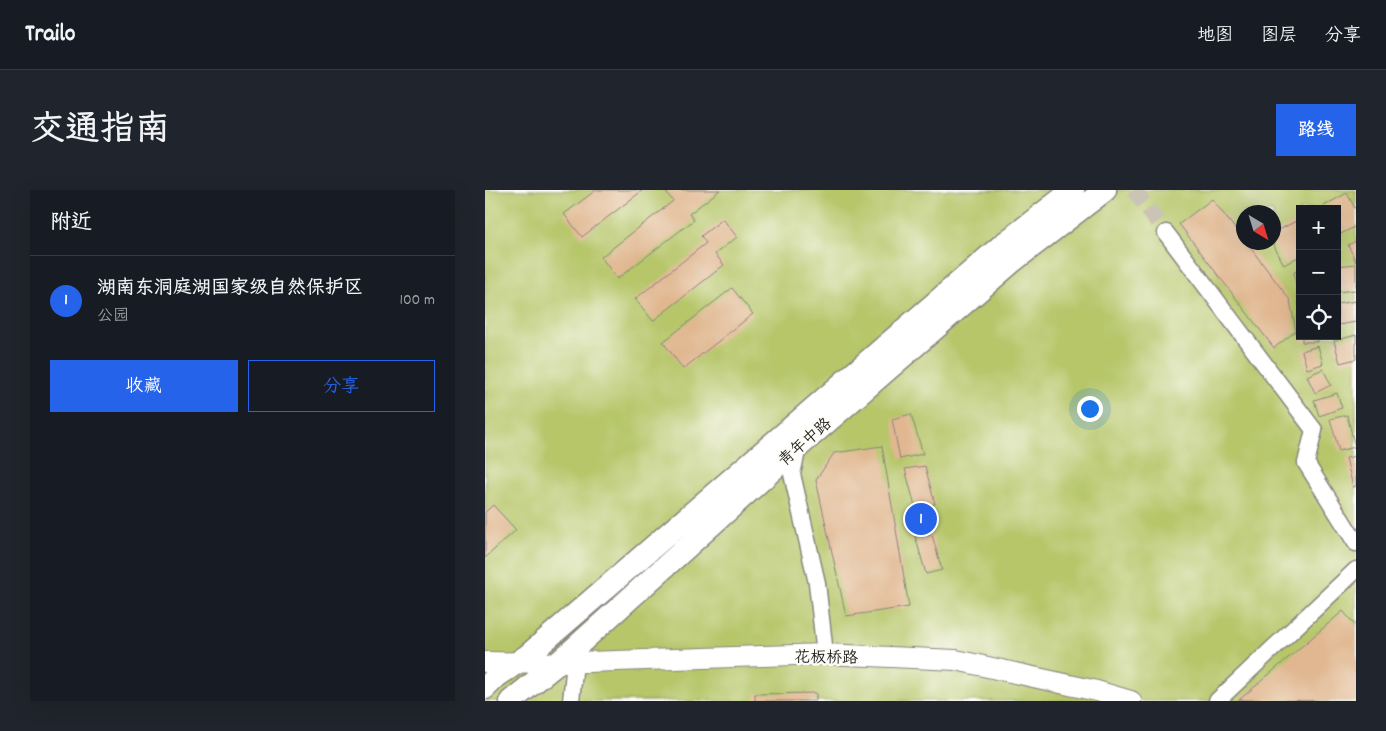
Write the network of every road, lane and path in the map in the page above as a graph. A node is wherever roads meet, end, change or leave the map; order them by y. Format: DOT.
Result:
graph roads {
  1 [pos="1073,190"];
  2 [pos="1105,190"];
  3 [pos="1166,233"];
  4 [pos="798,447"];
  5 [pos="1356,543"];
  6 [pos="1356,570"];
  7 [pos="825,654"];
  8 [pos="485,662"];
  9 [pos="566,662"];
  10 [pos="516,663"];
  11 [pos="485,688"];
  12 [pos="511,701"];
  13 [pos="571,701"];
  14 [pos="1131,701"];
  15 [pos="1217,701"];
  1 -- 10 [label="main road, 青年中路"];
  2 -- 4 [label="main road, 青年中路"];
  3 -- 5 [label="street"];
  4 -- 7 [label="street"];
  4 -- 9 [label="main road, 青年中路"];
  6 -- 15 [label="street"];
  7 -- 9 [label="street, 花板桥路"];
  7 -- 14 [label="street, 花板桥路"];
  8 -- 10 [label="street, 花板桥路"];
  9 -- 10 [label="street, 花板桥路"];
  9 -- 12 [label="main road, 青年中路"];
  9 -- 13 [label="street"];
  10 -- 11 [label="main road, 青年中路"];
}
